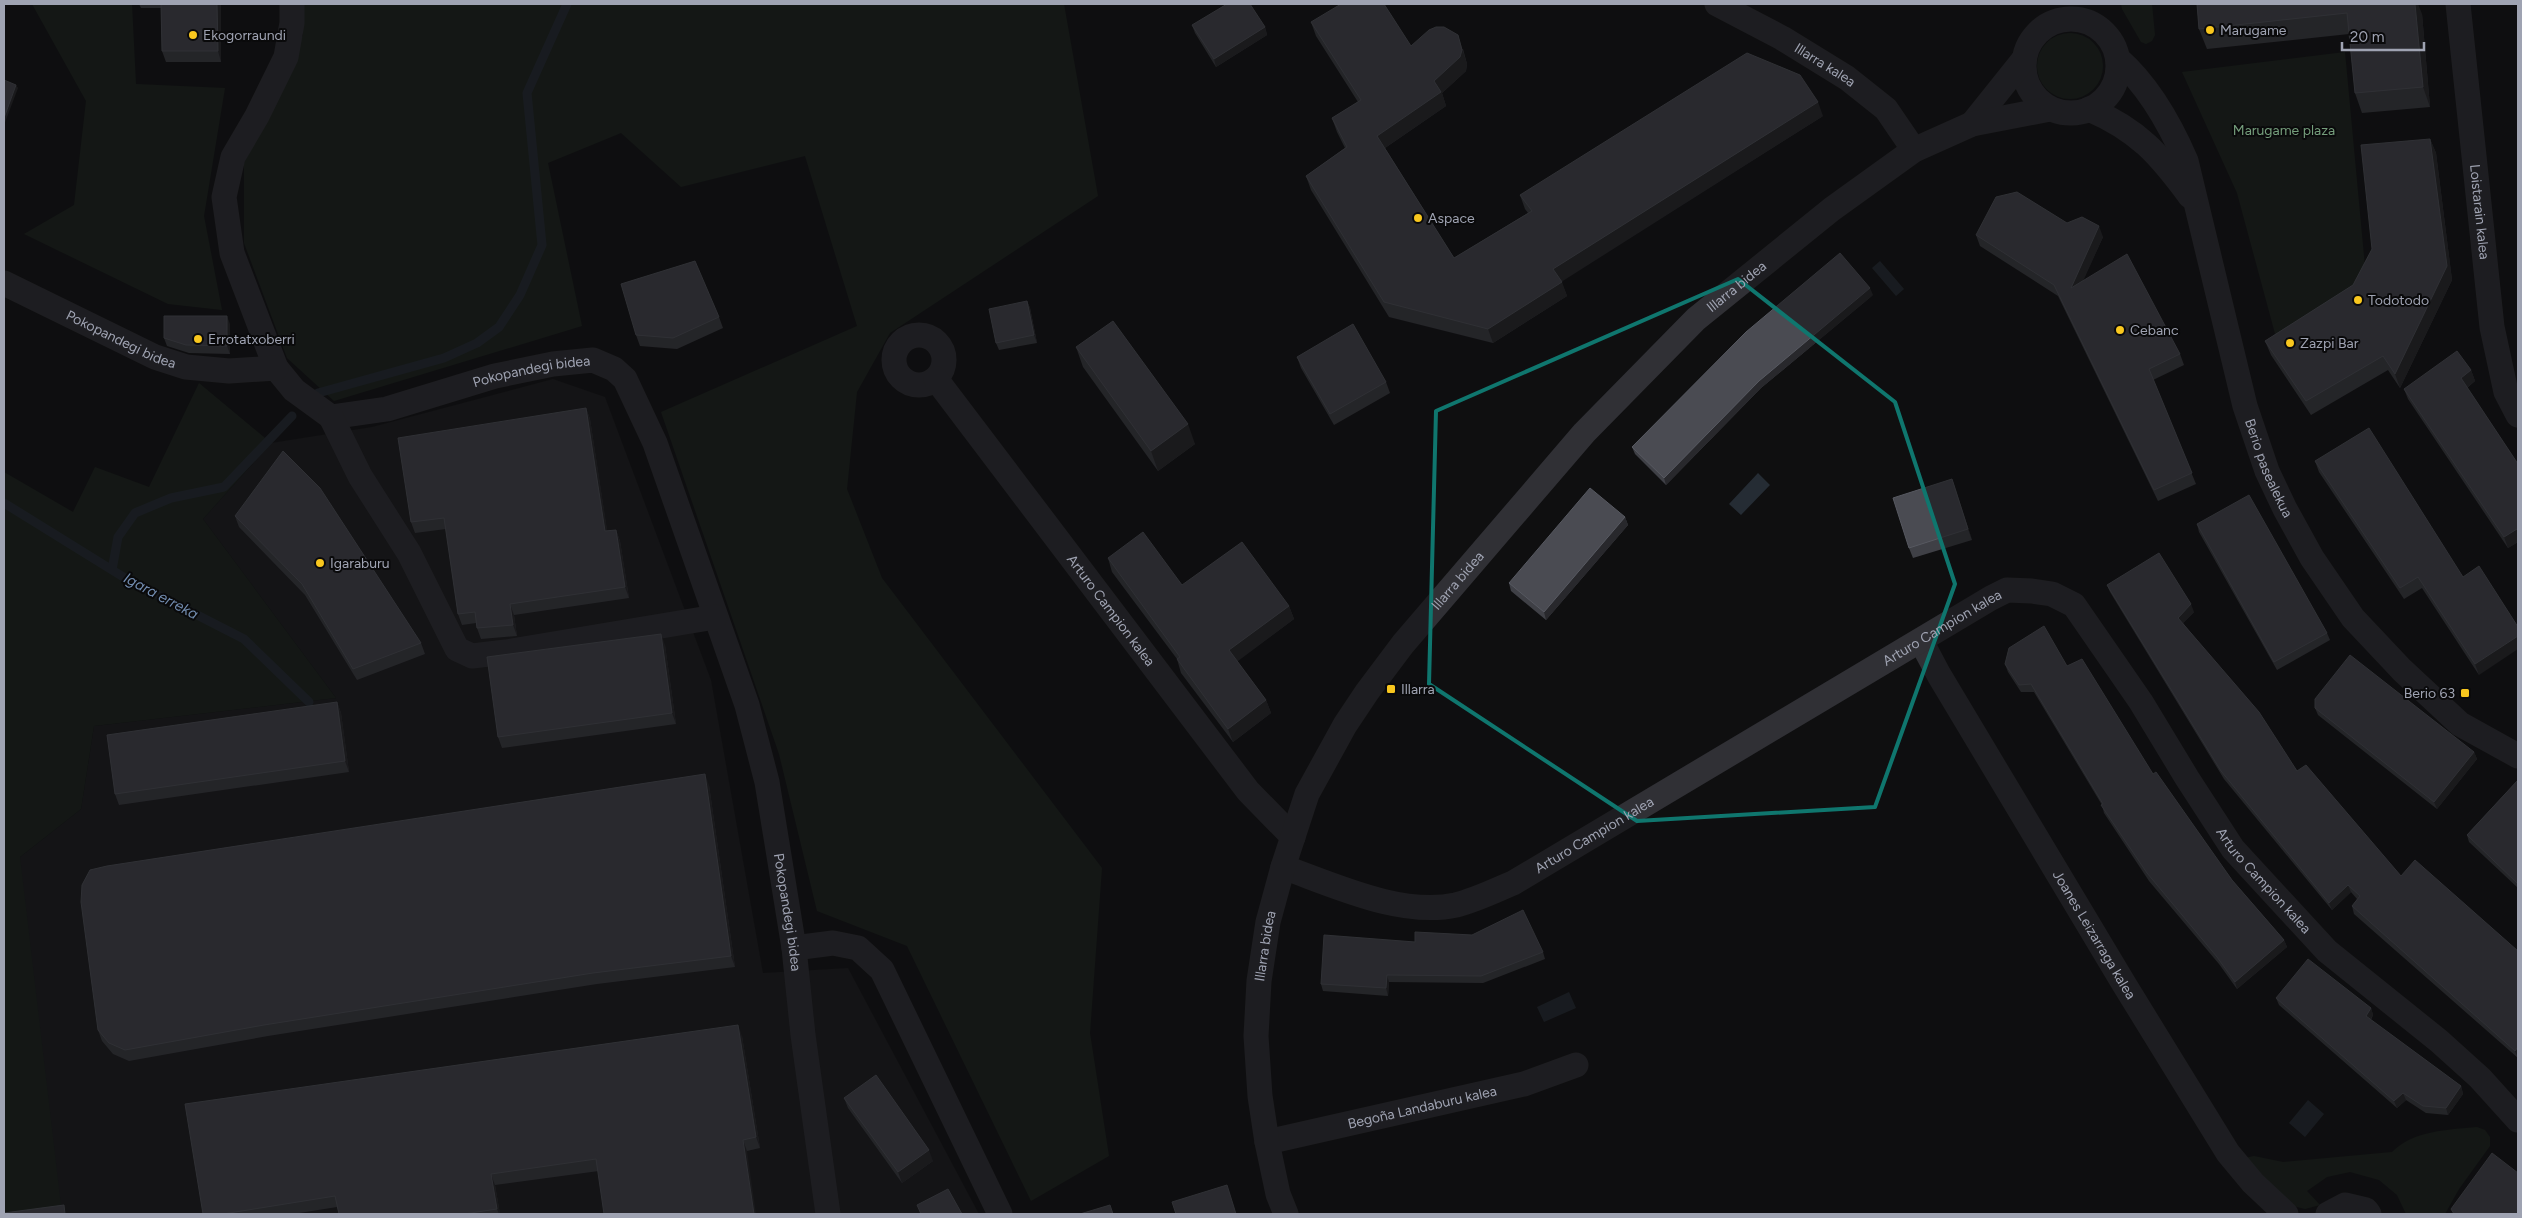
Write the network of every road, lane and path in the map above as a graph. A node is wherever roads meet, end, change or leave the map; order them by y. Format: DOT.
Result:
graph roads {
  1 [pos="292,4"];
  2 [pos="1717,4"];
  3 [pos="2043,4"];
  4 [pos="2458,4"];
  5 [pos="2092,5"];
  6 [pos="2103,32"];
  7 [pos="2035,35"];
  8 [pos="2024,59"];
  9 [pos="2118,59"];
  10 [pos="2050,109"];
  11 [pos="2089,109"];
  12 [pos="1972,124"];
  13 [pos="1914,150"];
  14 [pos="2195,203"];
  15 [pos="4,283"];
  16 [pos="276,368"];
  17 [pos="936,379"];
  18 [pos="2518,415"];
  19 [pos="331,417"];
  20 [pos="715,617"];
  21 [pos="1921,641"];
  22 [pos="2426,691"];
  23 [pos="2518,738"];
  24 [pos="2518,756"];
  25 [pos="1293,837"];
  26 [pos="1283,867"];
  27 [pos="794,948"];
  28 [pos="1576,1065"];
  29 [pos="2518,1120"];
  30 [pos="1267,1142"];
  31 [pos="828,1214"];
  32 [pos="1000,1214"];
  33 [pos="1286,1214"];
  34 [pos="2286,1214"];
  35 [pos="2328,1214"];
  36 [pos="2369,1214"];
  1 -- 16 [label="street"];
  2 -- 13 [label="street, Illarra kalea"];
  3 -- 7 [label="street"];
  4 -- 18 [label="street, Loistarain kalea"];
  5 -- 6 [label="street"];
  6 -- 7 [label="street"];
  6 -- 9 [label="street"];
  7 -- 8 [label="street"];
  8 -- 10 [label="street"];
  8 -- 12 [label="street, Illarra bidea"];
  9 -- 11 [label="street"];
  9 -- 14 [label="street, Berio pasealekua"];
  10 -- 11 [label="street"];
  10 -- 12 [label="street, Illarra bidea"];
  11 -- 14 [label="street, Berio pasealekua"];
  12 -- 13 [label="street, Illarra bidea"];
  13 -- 25 [label="street, Illarra bidea"];
  14 -- 22 [label="street, Berio pasealekua"];
  15 -- 16 [label="street, Pokopandegi bidea"];
  16 -- 19 [label="street"];
  17 -- 25 [label="street, Arturo Campion kalea"];
  19 -- 20 [label="street"];
  19 -- 20 [label="street, Pokopandegi bidea"];
  20 -- 27 [label="street, Pokopandegi bidea"];
  21 -- 26 [label="street, Arturo Campion kalea"];
  21 -- 29 [label="street, Arturo Campion kalea"];
  21 -- 34 [label="street, Joanes Leizarraga kalea"];
  22 -- 23 [label="street, Berio pasealekua"];
  22 -- 24 [label="street, Berio pasealekua"];
  25 -- 26 [label="street, Illarra bidea"];
  26 -- 30 [label="street, Illarra bidea"];
  27 -- 31 [label="street, Pokopandegi bidea"];
  27 -- 32 [label="street"];
  28 -- 30 [label="street, Begoña Landaburu kalea"];
  30 -- 33 [label="street, Illarra bidea"];
  35 -- 36 [label="street"];
}
